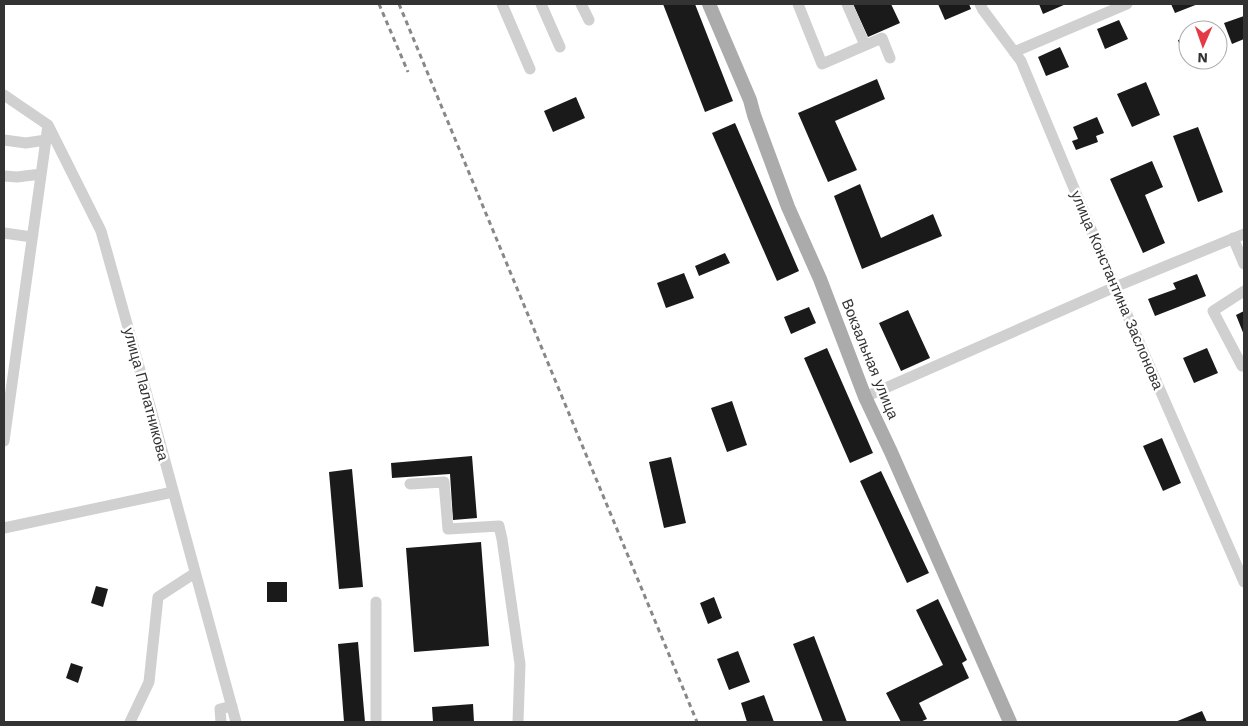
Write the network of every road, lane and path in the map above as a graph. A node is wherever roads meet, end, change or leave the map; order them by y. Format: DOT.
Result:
graph roads {
  1 [pos="502,4"];
  2 [pos="541,4"];
  3 [pos="582,4"];
  4 [pos="709,4"];
  5 [pos="798,4"];
  6 [pos="847,4"];
  7 [pos="980,4"];
  8 [pos="1127,4"];
  9 [pos="589,20"];
  10 [pos="865,46"];
  11 [pos="560,47"];
  12 [pos="1014,52"];
  13 [pos="890,58"];
  14 [pos="530,69"];
  15 [pos="4,95"];
  16 [pos="48,125"];
  17 [pos="4,140"];
  18 [pos="46,140"];
  19 [pos="41,174"];
  20 [pos="4,176"];
  21 [pos="4,233"];
  22 [pos="1244,234"];
  23 [pos="32,238"];
  24 [pos="1233,238"];
  25 [pos="1244,264"];
  26 [pos="1115,287"];
  27 [pos="1244,291"];
  28 [pos="1244,365"];
  29 [pos="865,398"];
  30 [pos="4,441"];
  31 [pos="410,484"];
  32 [pos="173,492"];
  33 [pos="4,528"];
  34 [pos="194,573"];
  35 [pos="1244,582"];
  36 [pos="376,602"];
  37 [pos="232,706"];
  38 [pos="130,722"];
  39 [pos="221,722"];
  40 [pos="236,722"];
  41 [pos="376,722"];
  42 [pos="518,722"];
  43 [pos="1010,722"];
  1 -- 14 [label="street"];
  2 -- 11 [label="street"];
  3 -- 9 [label="street"];
  4 -- 29 [label="main road, Вокзальная улица"];
  5 -- 10 [label="street"];
  6 -- 10 [label="street"];
  7 -- 12 [label="street, улица Константина Заслонова"];
  8 -- 12 [label="street"];
  10 -- 13 [label="street"];
  12 -- 26 [label="street, улица Константина Заслонова"];
  15 -- 16 [label="street, улица Палатникова"];
  16 -- 18 [label="street"];
  16 -- 32 [label="street, улица Палатникова"];
  17 -- 18 [label="street"];
  18 -- 19 [label="street"];
  19 -- 20 [label="street"];
  19 -- 23 [label="street"];
  21 -- 23 [label="street"];
  22 -- 24 [label="street"];
  23 -- 30 [label="street"];
  24 -- 25 [label="street"];
  24 -- 26 [label="street"];
  26 -- 29 [label="street"];
  26 -- 35 [label="street, улица Константина Заслонова"];
  27 -- 28 [label="street"];
  29 -- 43 [label="main road, Вокзальная улица"];
  31 -- 42 [label="street"];
  32 -- 33 [label="street"];
  32 -- 34 [label="street, улица Палатникова"];
  34 -- 37 [label="street, улица Палатникова"];
  34 -- 38 [label="street"];
  36 -- 41 [label="street"];
  37 -- 39 [label="street"];
  37 -- 40 [label="street, улица Палатникова"];
}
